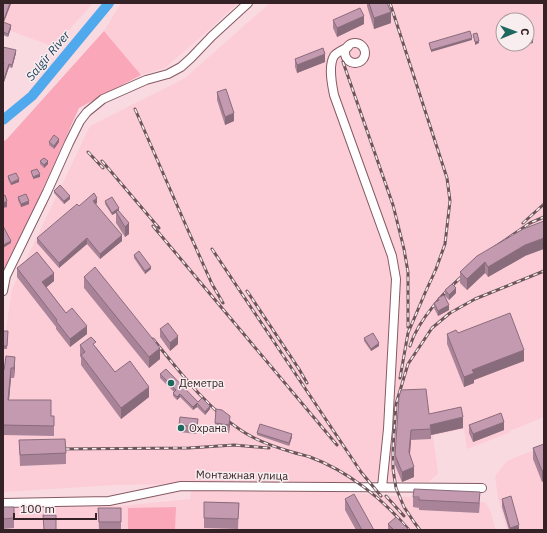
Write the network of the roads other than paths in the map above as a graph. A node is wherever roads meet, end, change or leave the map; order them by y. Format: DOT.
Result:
graph roads {
  1 [pos="248,3"];
  2 [pos="348,47"];
  3 [pos="3,291"];
  4 [pos="382,488"];
  5 [pos="482,488"];
  6 [pos="3,503"];
  1 -- 3 [label="street"];
  2 -- 4 [label="street"];
  4 -- 5 [label="street, Монтажная улица"];
  4 -- 6 [label="street, Монтажная улица"];
}
